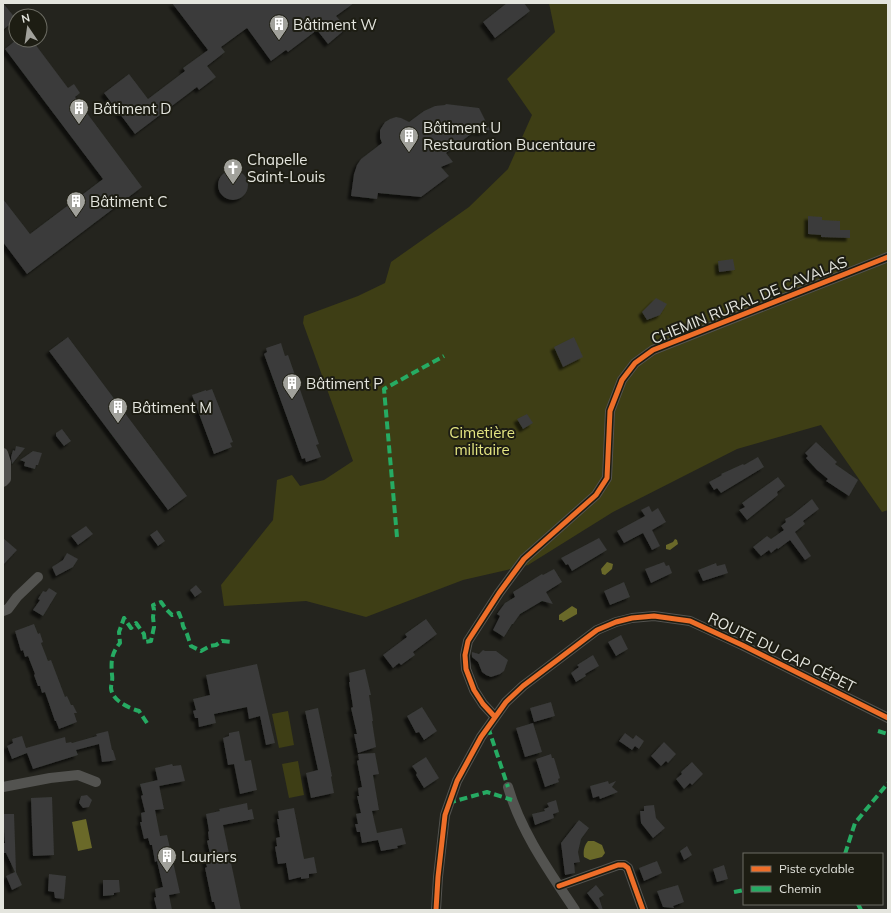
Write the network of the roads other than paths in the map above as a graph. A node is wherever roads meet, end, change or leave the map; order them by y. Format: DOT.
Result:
graph roads {
  1 [pos="888,257"];
  2 [pos="4,457"];
  3 [pos="3,482"];
  4 [pos="38,577"];
  5 [pos="3,611"];
  6 [pos="495,717"];
  7 [pos="888,718"];
  8 [pos="96,782"];
  9 [pos="3,787"];
  10 [pos="508,787"];
  11 [pos="559,886"];
  12 [pos="436,910"];
  13 [pos="575,910"];
  14 [pos="643,910"];
  1 -- 6 [label="street, CHEMIN RURAL DE CAVALAS"];
  2 -- 3 [label="street"];
  4 -- 5 [label="street"];
  6 -- 7 [label="street, ROUTE DU CAP CÉPET"];
  6 -- 12 [label="street, ROUTE DU CAP CÉPET"];
  8 -- 9 [label="street"];
  10 -- 11 [label="street"];
  11 -- 13 [label="street"];
  11 -- 14 [label="street"];
}
